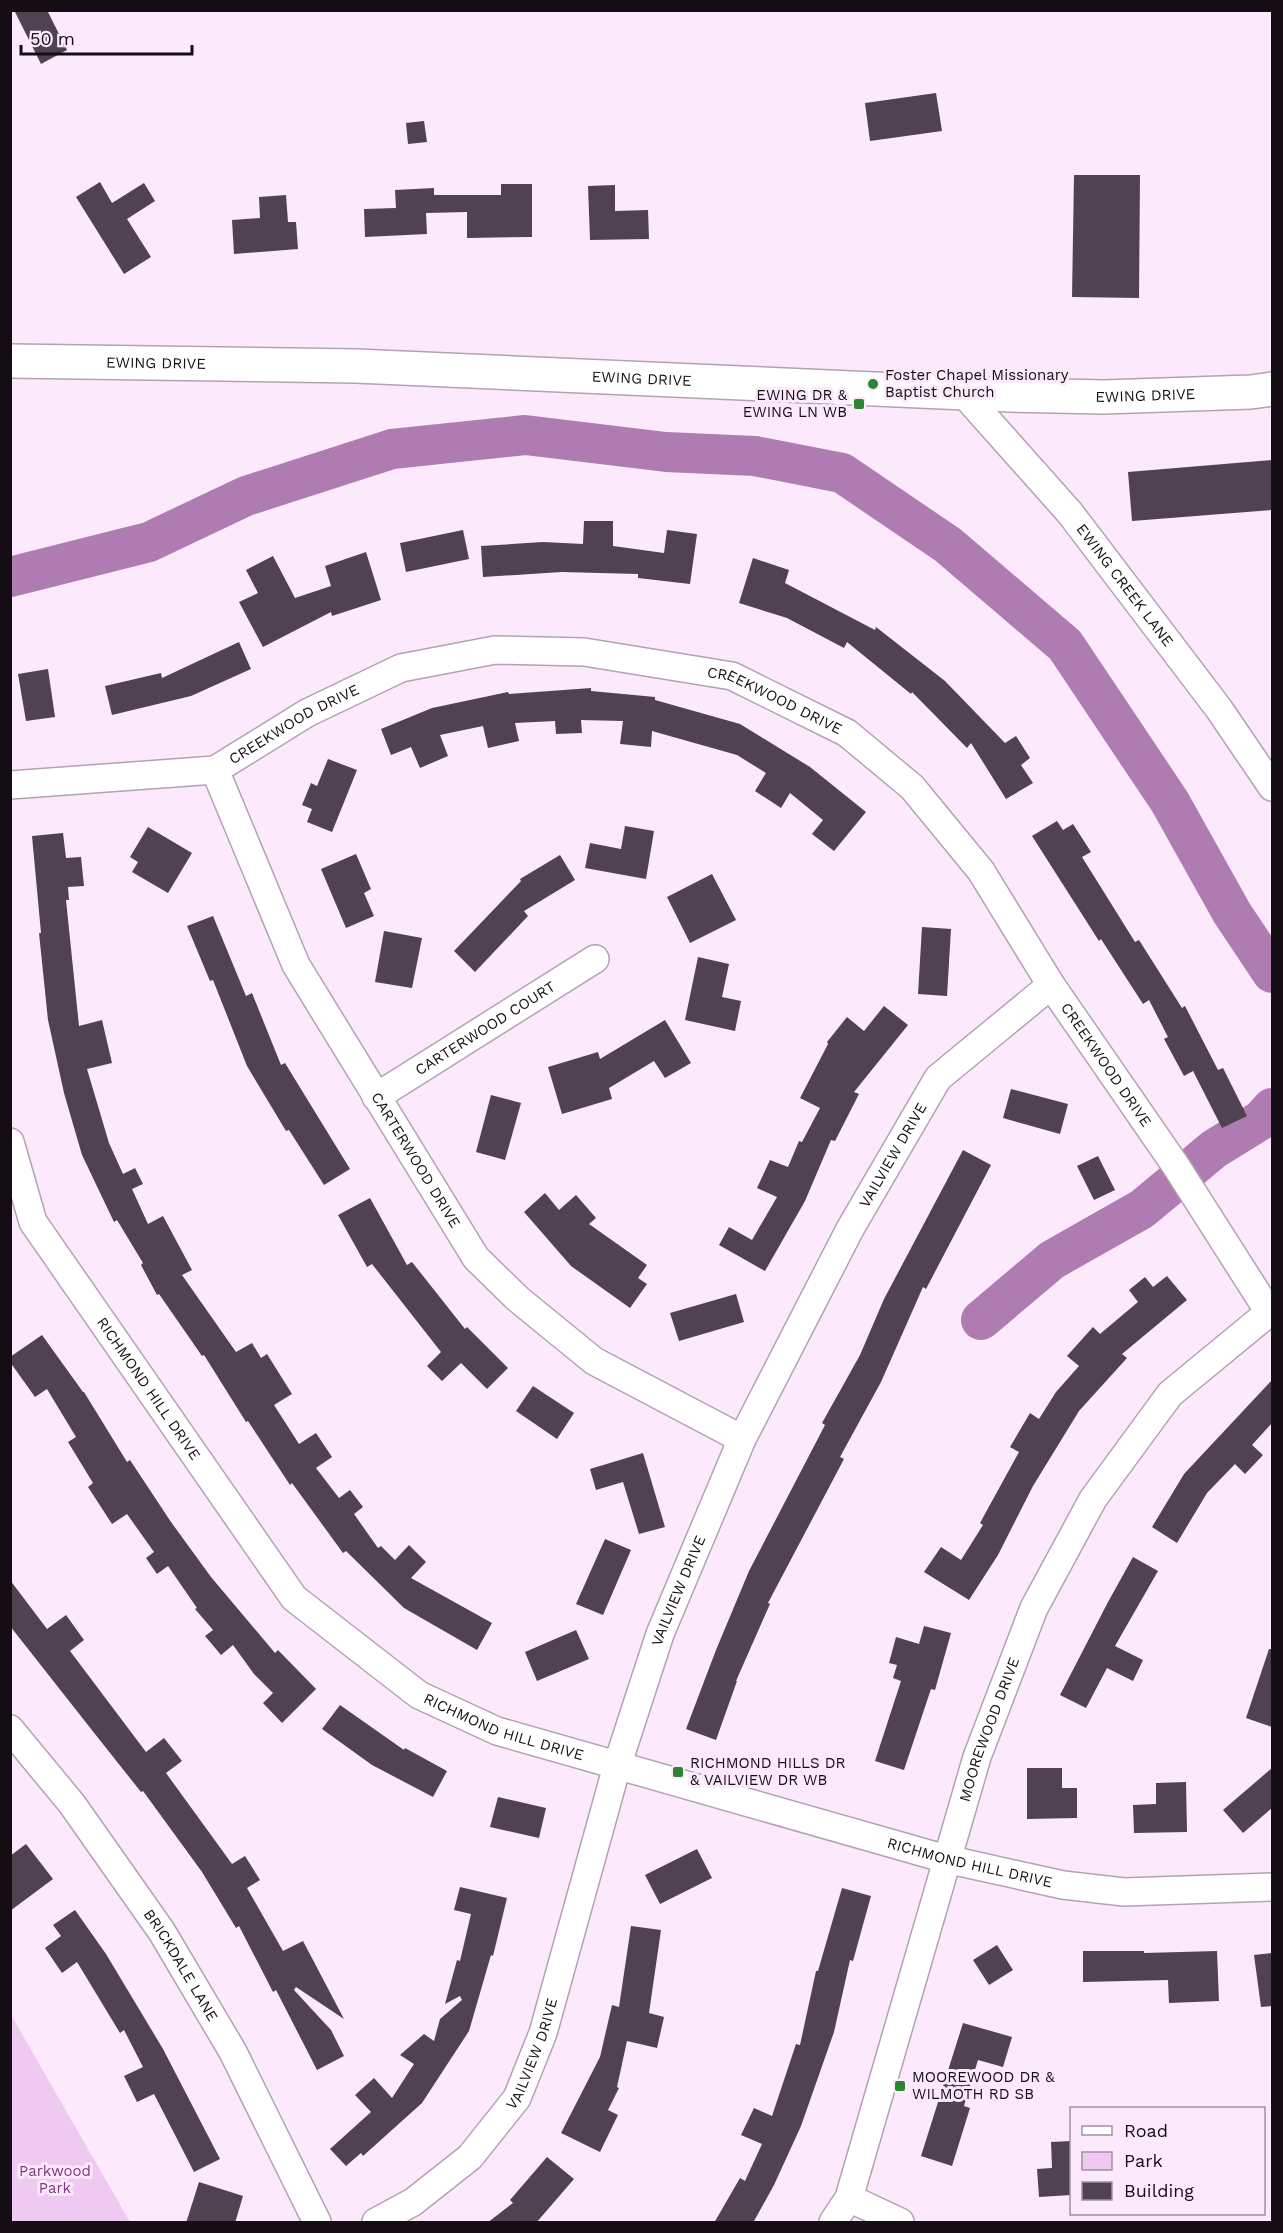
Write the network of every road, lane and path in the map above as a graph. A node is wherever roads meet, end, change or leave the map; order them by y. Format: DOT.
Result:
graph roads {
  1 [pos="10,361"];
  2 [pos="1272,389"];
  3 [pos="964,394"];
  4 [pos="215,770"];
  5 [pos="10,785"];
  6 [pos="1272,787"];
  7 [pos="595,959"];
  8 [pos="1052,985"];
  9 [pos="376,1097"];
  10 [pos="10,1142"];
  11 [pos="1271,1311"];
  12 [pos="742,1439"];
  13 [pos="10,1729"];
  14 [pos="617,1766"];
  15 [pos="946,1859"];
  16 [pos="1272,1887"];
  17 [pos="849,2198"];
  18 [pos="317,2223"];
  19 [pos="375,2223"];
  20 [pos="833,2223"];
  21 [pos="900,2223"];
  1 -- 3 [label="main road, EWING DRIVE"];
  2 -- 3 [label="main road, EWING DRIVE"];
  3 -- 6 [label="street, EWING CREEK LANE"];
  4 -- 5 [label="street, CREEKWOOD DRIVE"];
  4 -- 8 [label="street, CREEKWOOD DRIVE"];
  4 -- 9 [label="street, CARTERWOOD DRIVE"];
  7 -- 9 [label="street, CARTERWOOD COURT"];
  8 -- 11 [label="street, CREEKWOOD DRIVE"];
  8 -- 12 [label="street, VAILVIEW DRIVE"];
  9 -- 12 [label="street, CARTERWOOD DRIVE"];
  10 -- 14 [label="street, RICHMOND HILL DRIVE"];
  11 -- 15 [label="street, MOOREWOOD DRIVE"];
  12 -- 14 [label="street, VAILVIEW DRIVE"];
  13 -- 18 [label="street, BRICKDALE LANE"];
  14 -- 15 [label="street, RICHMOND HILL DRIVE"];
  14 -- 19 [label="street, VAILVIEW DRIVE"];
  15 -- 16 [label="street, RICHMOND HILL DRIVE"];
  15 -- 17 [label="street, MOOREWOOD DRIVE"];
  17 -- 20 [label="street, MOOREWOOD DRIVE"];
  17 -- 21 [label="street"];
}
